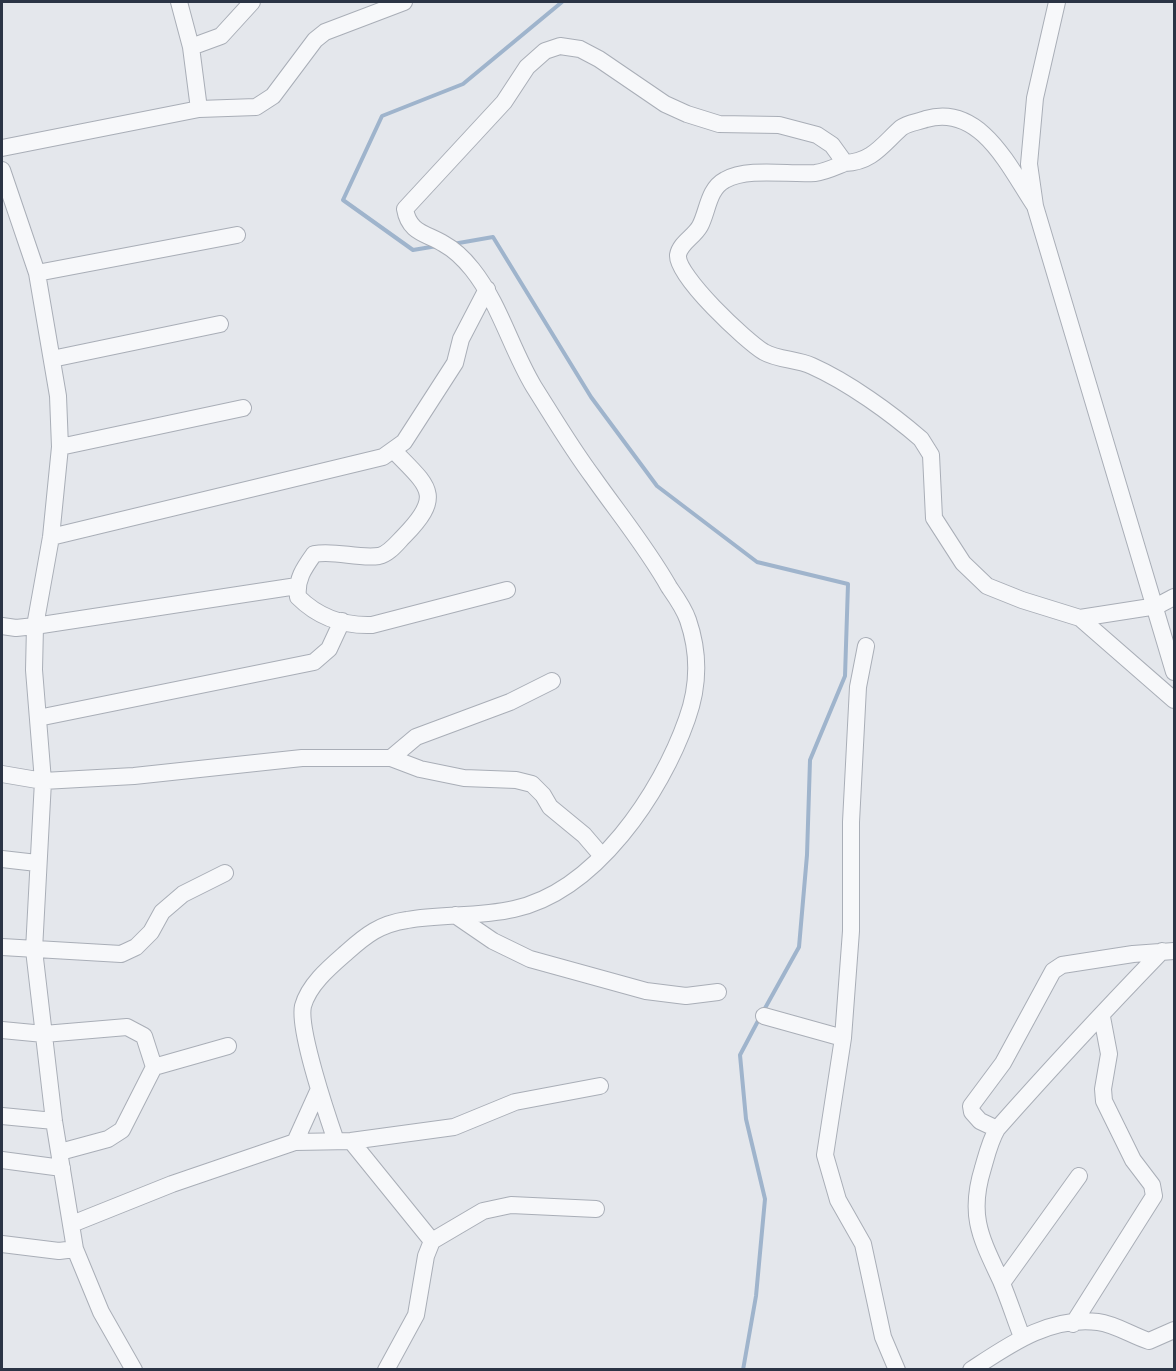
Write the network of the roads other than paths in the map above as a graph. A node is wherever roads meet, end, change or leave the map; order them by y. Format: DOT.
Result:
graph roads {
  1 [pos="179,2"];
  2 [pos="252,2"];
  3 [pos="404,2"];
  4 [pos="1057,2"];
  5 [pos="191,47"];
  6 [pos="199,109"];
  7 [pos="2,148"];
  8 [pos="845,163"];
  9 [pos="2,170"];
  10 [pos="1035,206"];
  11 [pos="237,235"];
  12 [pos="36,273"];
  13 [pos="487,289"];
  14 [pos="220,324"];
  15 [pos="52,359"];
  16 [pos="243,408"];
  17 [pos="60,447"];
  18 [pos="394,452"];
  19 [pos="51,537"];
  20 [pos="297,586"];
  21 [pos="507,590"];
  22 [pos="1174,597"];
  23 [pos="1156,606"];
  24 [pos="1080,618"];
  25 [pos="342,621"];
  26 [pos="2,626"];
  27 [pos="36,626"];
  28 [pos="866,646"];
  29 [pos="1174,672"];
  30 [pos="552,681"];
  31 [pos="1174,700"];
  32 [pos="38,718"];
  33 [pos="391,758"];
  34 [pos="2,774"];
  35 [pos="43,781"];
  36 [pos="602,856"];
  37 [pos="2,859"];
  38 [pos="37,863"];
  39 [pos="225,873"];
  40 [pos="455,915"];
  41 [pos="2,947"];
  42 [pos="34,950"];
  43 [pos="1168,951"];
  44 [pos="718,992"];
  45 [pos="764,1016"];
  46 [pos="1102,1017"];
  47 [pos="2,1030"];
  48 [pos="44,1034"];
  49 [pos="843,1038"];
  50 [pos="228,1046"];
  51 [pos="154,1067"];
  52 [pos="600,1086"];
  53 [pos="319,1089"];
  54 [pos="2,1116"];
  55 [pos="54,1121"];
  56 [pos="997,1129"];
  57 [pos="344,1141"];
  58 [pos="295,1142"];
  59 [pos="2,1160"];
  60 [pos="61,1160"];
  61 [pos="1079,1176"];
  62 [pos="596,1209"];
  63 [pos="72,1224"];
  64 [pos="432,1241"];
  65 [pos="2,1244"];
  66 [pos="75,1249"];
  67 [pos="1002,1283"];
  68 [pos="1073,1324"];
  69 [pos="1174,1330"];
  70 [pos="1022,1338"];
  71 [pos="134,1370"];
  72 [pos="386,1370"];
  73 [pos="897,1370"];
  74 [pos="971,1370"];
  1 -- 5 [label="street"];
  2 -- 5 [label="street"];
  3 -- 6 [label="street"];
  4 -- 10 [label="street"];
  5 -- 6 [label="street"];
  6 -- 7 [label="street"];
  8 -- 10 [label="street"];
  8 -- 13 [label="street"];
  8 -- 24 [label="street"];
  9 -- 12 [label="street"];
  10 -- 23 [label="street"];
  11 -- 12 [label="street"];
  12 -- 15 [label="street"];
  13 -- 18 [label="street"];
  13 -- 36 [label="street"];
  14 -- 15 [label="street"];
  15 -- 17 [label="street"];
  16 -- 17 [label="street"];
  17 -- 19 [label="street"];
  18 -- 19 [label="street"];
  18 -- 20 [label="street"];
  19 -- 27 [label="street"];
  20 -- 25 [label="street"];
  20 -- 27 [label="street"];
  21 -- 25 [label="street"];
  22 -- 23 [label="street"];
  23 -- 24 [label="street"];
  23 -- 29 [label="street"];
  24 -- 31 [label="street"];
  25 -- 32 [label="street"];
  26 -- 27 [label="street"];
  27 -- 32 [label="street"];
  28 -- 49 [label="street"];
  30 -- 33 [label="street"];
  32 -- 35 [label="street"];
  33 -- 35 [label="street"];
  33 -- 36 [label="street"];
  34 -- 35 [label="street"];
  35 -- 38 [label="street"];
  36 -- 40 [label="street"];
  37 -- 38 [label="street"];
  38 -- 42 [label="street"];
  39 -- 42 [label="street"];
  40 -- 44 [label="street"];
  40 -- 53 [label="street"];
  41 -- 42 [label="street"];
  42 -- 48 [label="street"];
  43 -- 46 [label="street"];
  43 -- 56 [label="street"];
  45 -- 49 [label="street"];
  46 -- 56 [label="street"];
  46 -- 68 [label="street"];
  47 -- 48 [label="street"];
  48 -- 51 [label="street"];
  48 -- 55 [label="street"];
  49 -- 73 [label="street"];
  50 -- 51 [label="street"];
  51 -- 60 [label="street"];
  52 -- 57 [label="street"];
  53 -- 57 [label="street"];
  53 -- 58 [label="street"];
  54 -- 55 [label="street"];
  55 -- 60 [label="street"];
  56 -- 67 [label="street"];
  57 -- 58 [label="street"];
  57 -- 64 [label="street"];
  58 -- 63 [label="street"];
  59 -- 60 [label="street"];
  60 -- 63 [label="street"];
  61 -- 67 [label="street"];
  62 -- 64 [label="street"];
  63 -- 66 [label="street"];
  64 -- 72 [label="street"];
  65 -- 66 [label="street"];
  66 -- 71 [label="street"];
  67 -- 70 [label="street"];
  68 -- 69 [label="street"];
  68 -- 70 [label="street"];
  70 -- 74 [label="street"];
}
